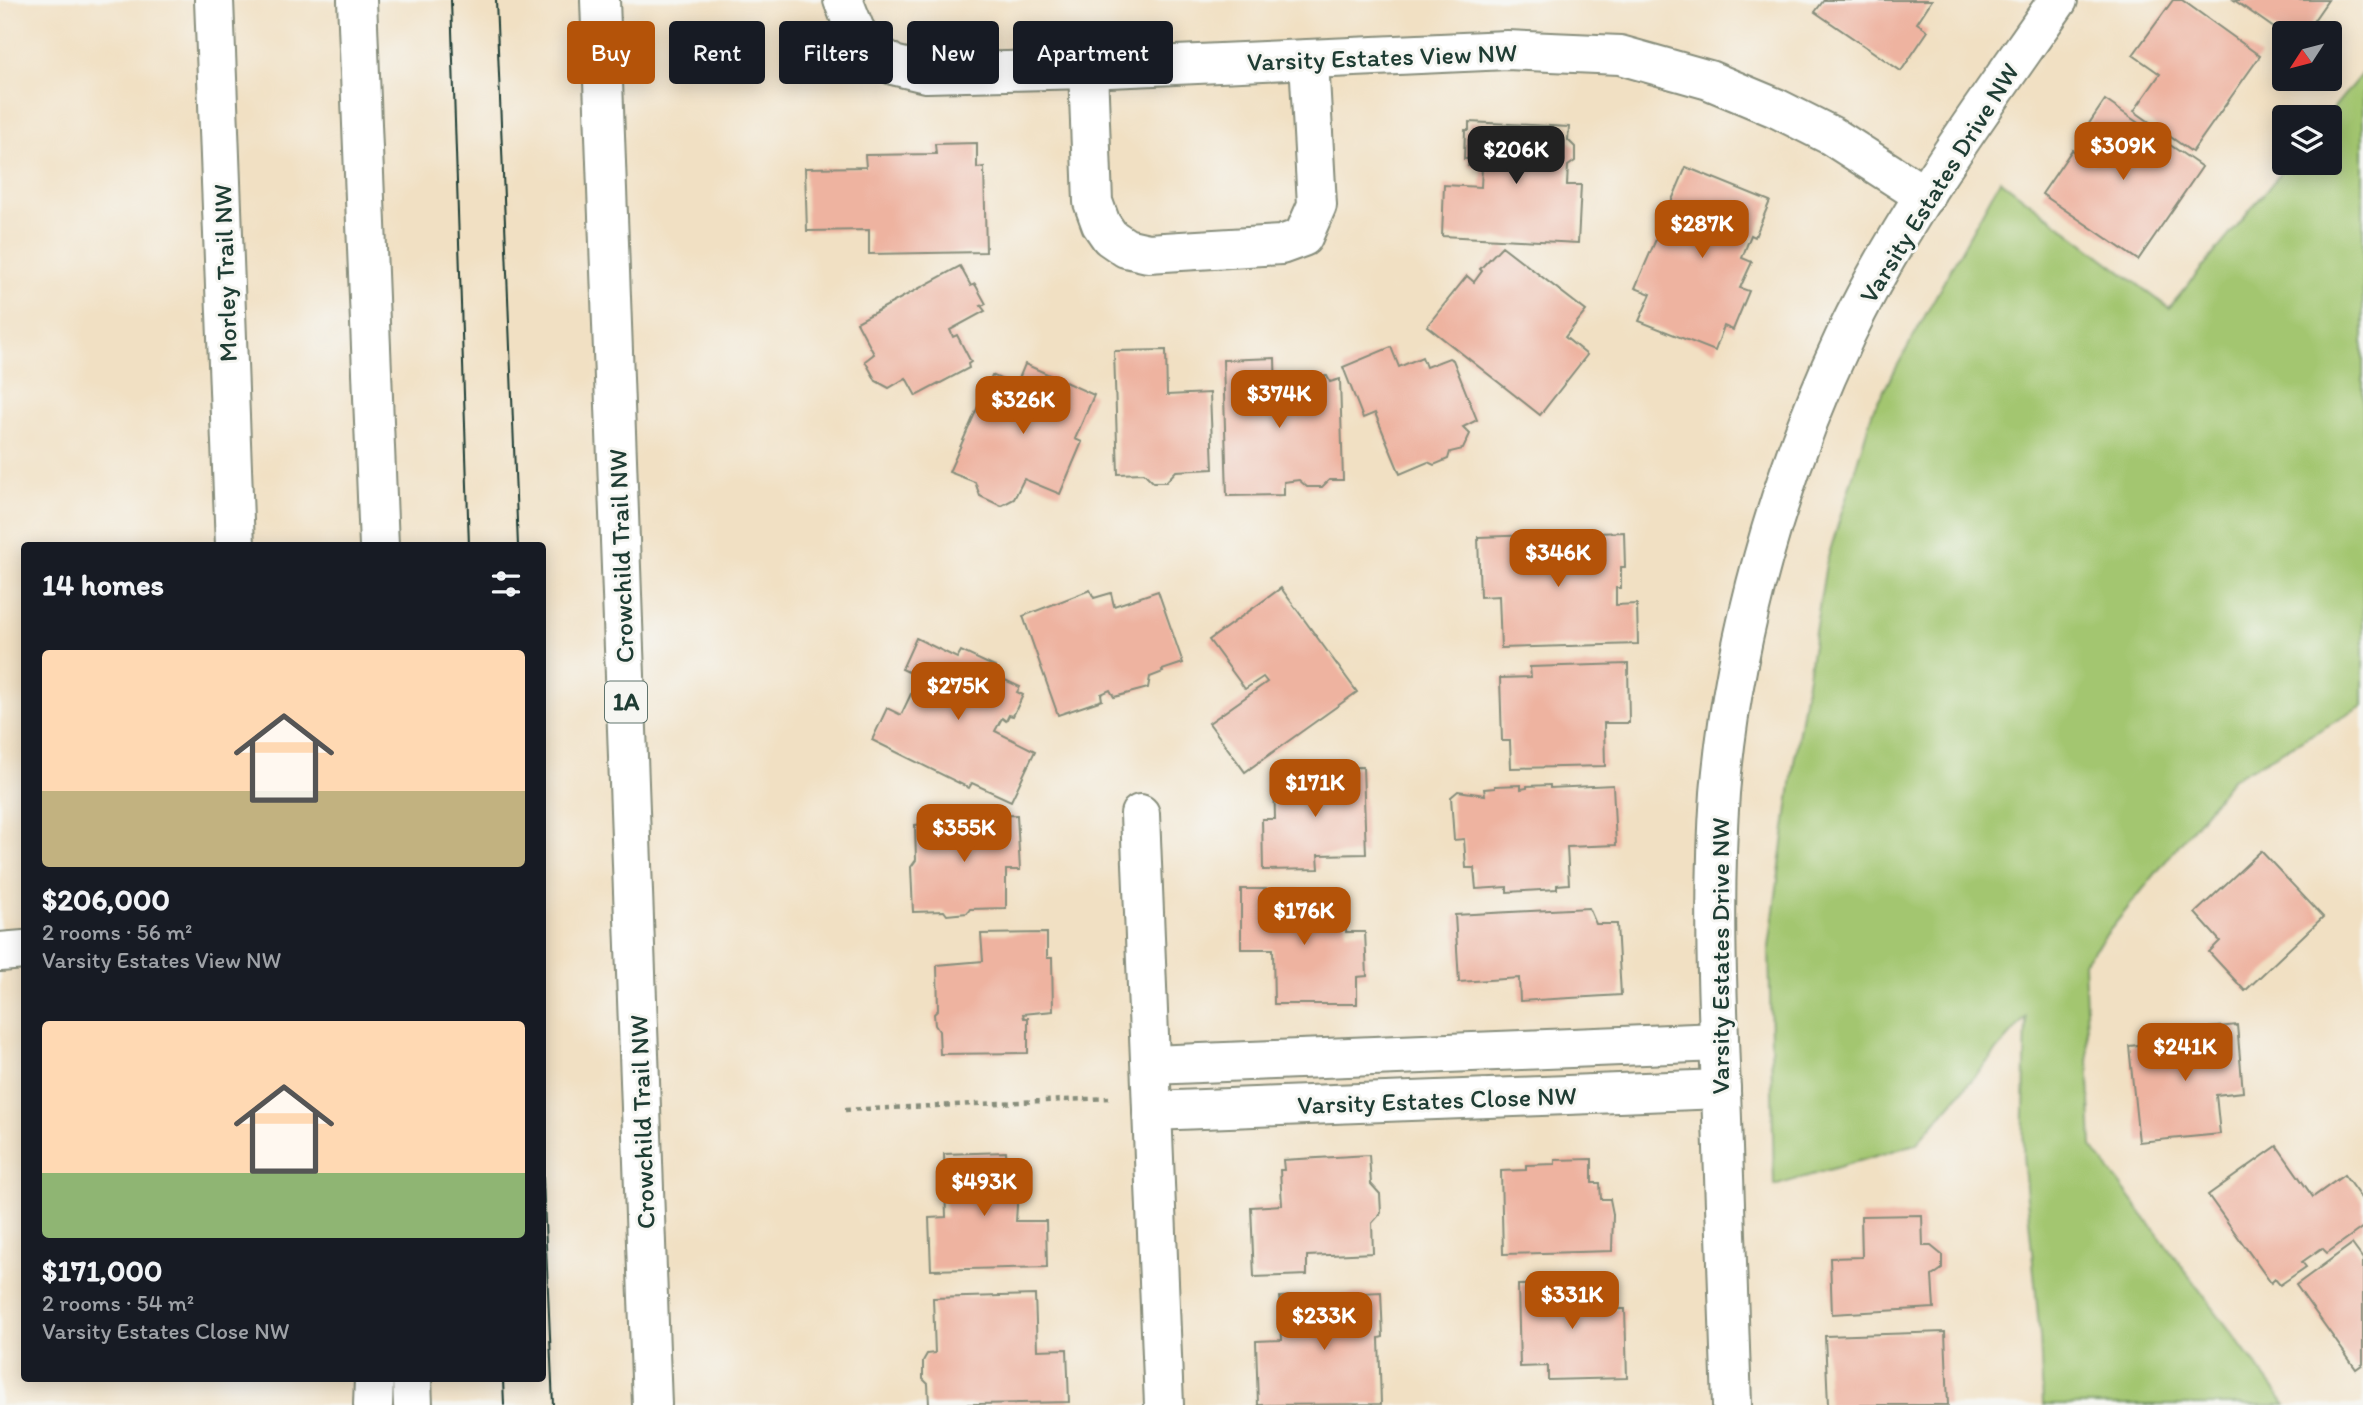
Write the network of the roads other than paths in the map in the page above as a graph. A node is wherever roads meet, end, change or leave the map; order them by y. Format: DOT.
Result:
graph roads {
  1 [pos="214,0"];
  2 [pos="357,0"];
  3 [pos="600,0"];
  4 [pos="843,0"];
  5 [pos="2058,0"];
  6 [pos="1309,60"];
  7 [pos="1173,66"];
  8 [pos="1013,71"];
  9 [pos="1089,84"];
  10 [pos="1925,196"];
  11 [pos="235,542"];
  12 [pos="379,542"];
  13 [pos="1140,814"];
  14 [pos="21,950"];
  15 [pos="0,951"];
  16 [pos="1719,1042"];
  17 [pos="1152,1089"];
  18 [pos="1721,1089"];
  19 [pos="374,1382"];
  20 [pos="412,1382"];
  21 [pos="373,1405"];
  22 [pos="413,1405"];
  23 [pos="652,1405"];
  24 [pos="1164,1405"];
  25 [pos="1732,1405"];
  1 -- 11 [label="main road, Morley Trail NW"];
  2 -- 12 [label="main road"];
  3 -- 23 [label="main road, Crowchild Trail NW / 1A"];
  4 -- 8 [label="main road, Varsity Estates View NW"];
  5 -- 10 [label="main road, Varsity Estates Drive NW"];
  6 -- 7 [label="main road, Varsity Estates View NW"];
  6 -- 9 [label="main road"];
  6 -- 10 [label="main road, Varsity Estates View NW"];
  10 -- 16 [label="main road, Varsity Estates Drive NW"];
  13 -- 17 [label="main road"];
  14 -- 15 [label="main road"];
  16 -- 17 [label="main road, Varsity Estates Close NW"];
  16 -- 18 [label="main road, Varsity Estates Drive NW"];
  17 -- 18 [label="main road, Varsity Estates Close NW"];
  17 -- 24 [label="main road"];
  18 -- 25 [label="main road, Varsity Estates Drive NW"];
  19 -- 21 [label="main road"];
  20 -- 22 [label="main road"];
}
